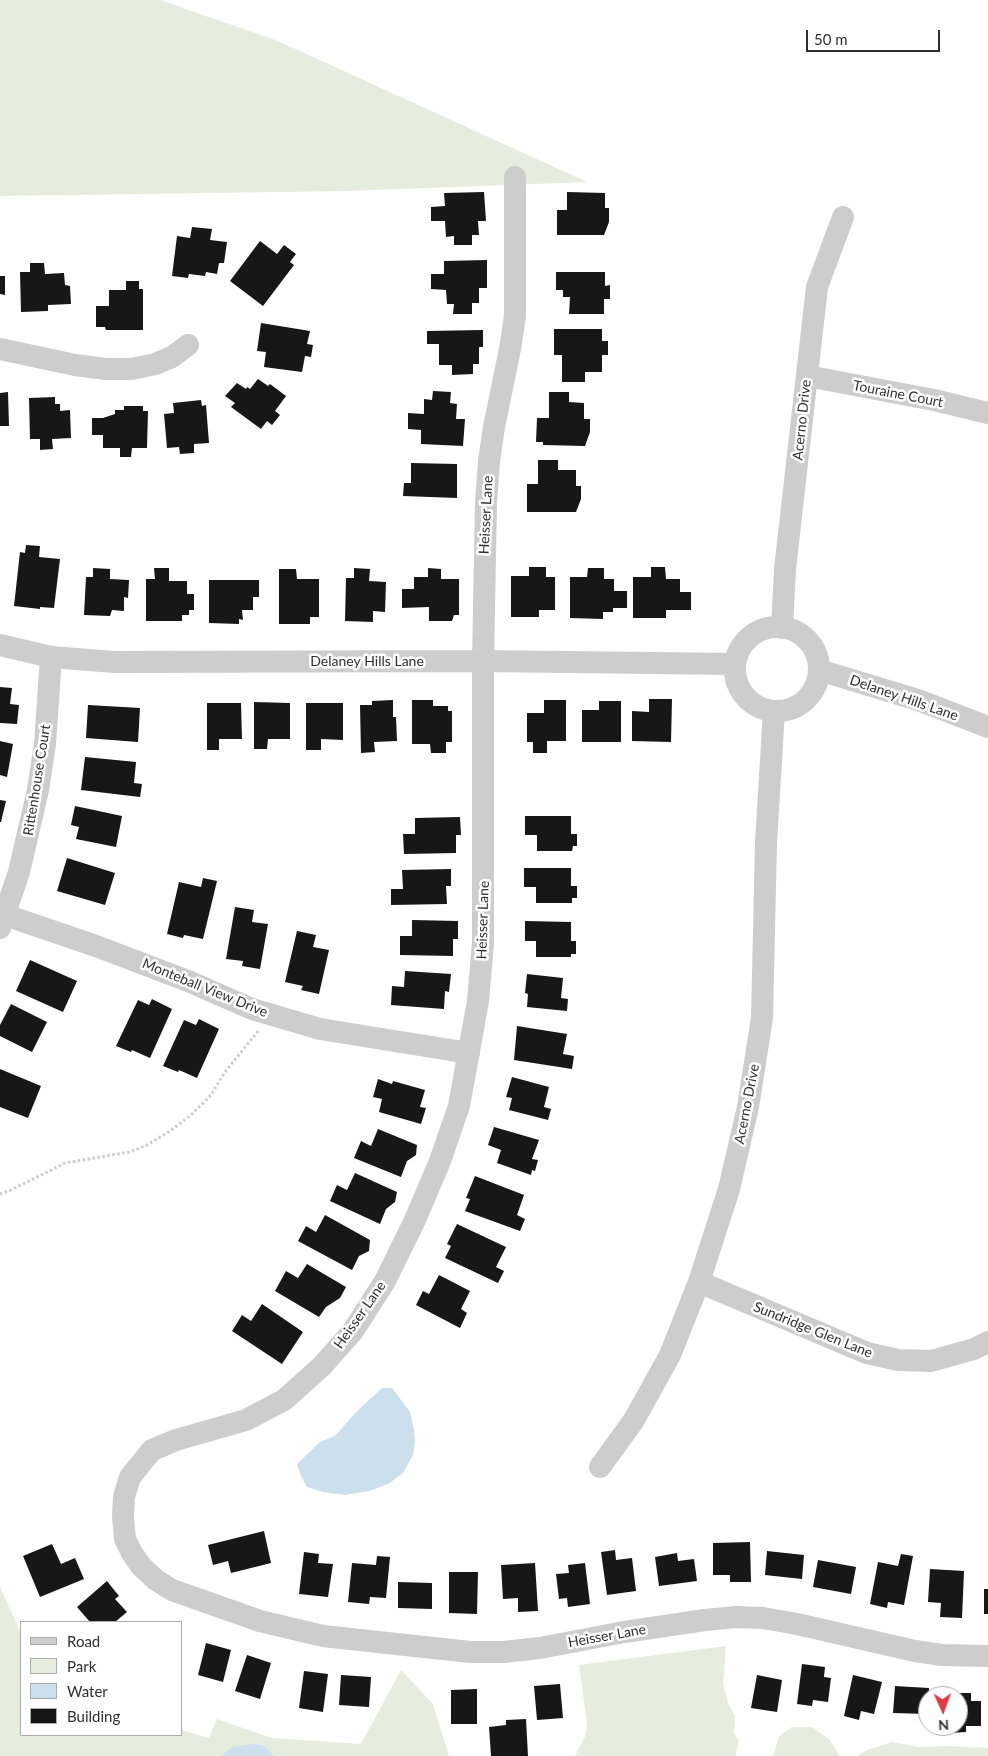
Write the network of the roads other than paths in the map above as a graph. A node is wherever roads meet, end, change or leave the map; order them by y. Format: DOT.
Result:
graph roads {
  1 [pos="515,177"];
  2 [pos="843,216"];
  3 [pos="188,345"];
  4 [pos="0,350"];
  5 [pos="807,376"];
  6 [pos="988,413"];
  7 [pos="782,628"];
  8 [pos="0,646"];
  9 [pos="51,657"];
  10 [pos="483,661"];
  11 [pos="736,664"];
  12 [pos="819,670"];
  13 [pos="774,710"];
  14 [pos="988,727"];
  15 [pos="3,922"];
  16 [pos="469,1053"];
  17 [pos="700,1282"];
  18 [pos="988,1342"];
  19 [pos="600,1467"];
  20 [pos="988,1656"];
  1 -- 10 [label="street, Heisser Lane"];
  2 -- 5 [label="street, Acerno Drive"];
  3 -- 4 [label="street"];
  5 -- 6 [label="street, Touraine Court"];
  5 -- 7 [label="street, Acerno Drive"];
  7 -- 11 [label="street"];
  7 -- 12 [label="street"];
  8 -- 9 [label="street, Delaney Hills Lane"];
  9 -- 10 [label="street, Delaney Hills Lane"];
  9 -- 15 [label="street, Rittenhouse Court"];
  10 -- 11 [label="street, Delaney Hills Lane"];
  10 -- 16 [label="street, Heisser Lane"];
  11 -- 13 [label="street"];
  12 -- 13 [label="street"];
  12 -- 14 [label="street, Delaney Hills Lane"];
  13 -- 17 [label="street, Acerno Drive"];
  15 -- 16 [label="street, Monteball View Drive"];
  16 -- 20 [label="street, Heisser Lane"];
  17 -- 18 [label="street, Sundridge Glen Lane"];
  17 -- 19 [label="street, Acerno Drive"];
}
